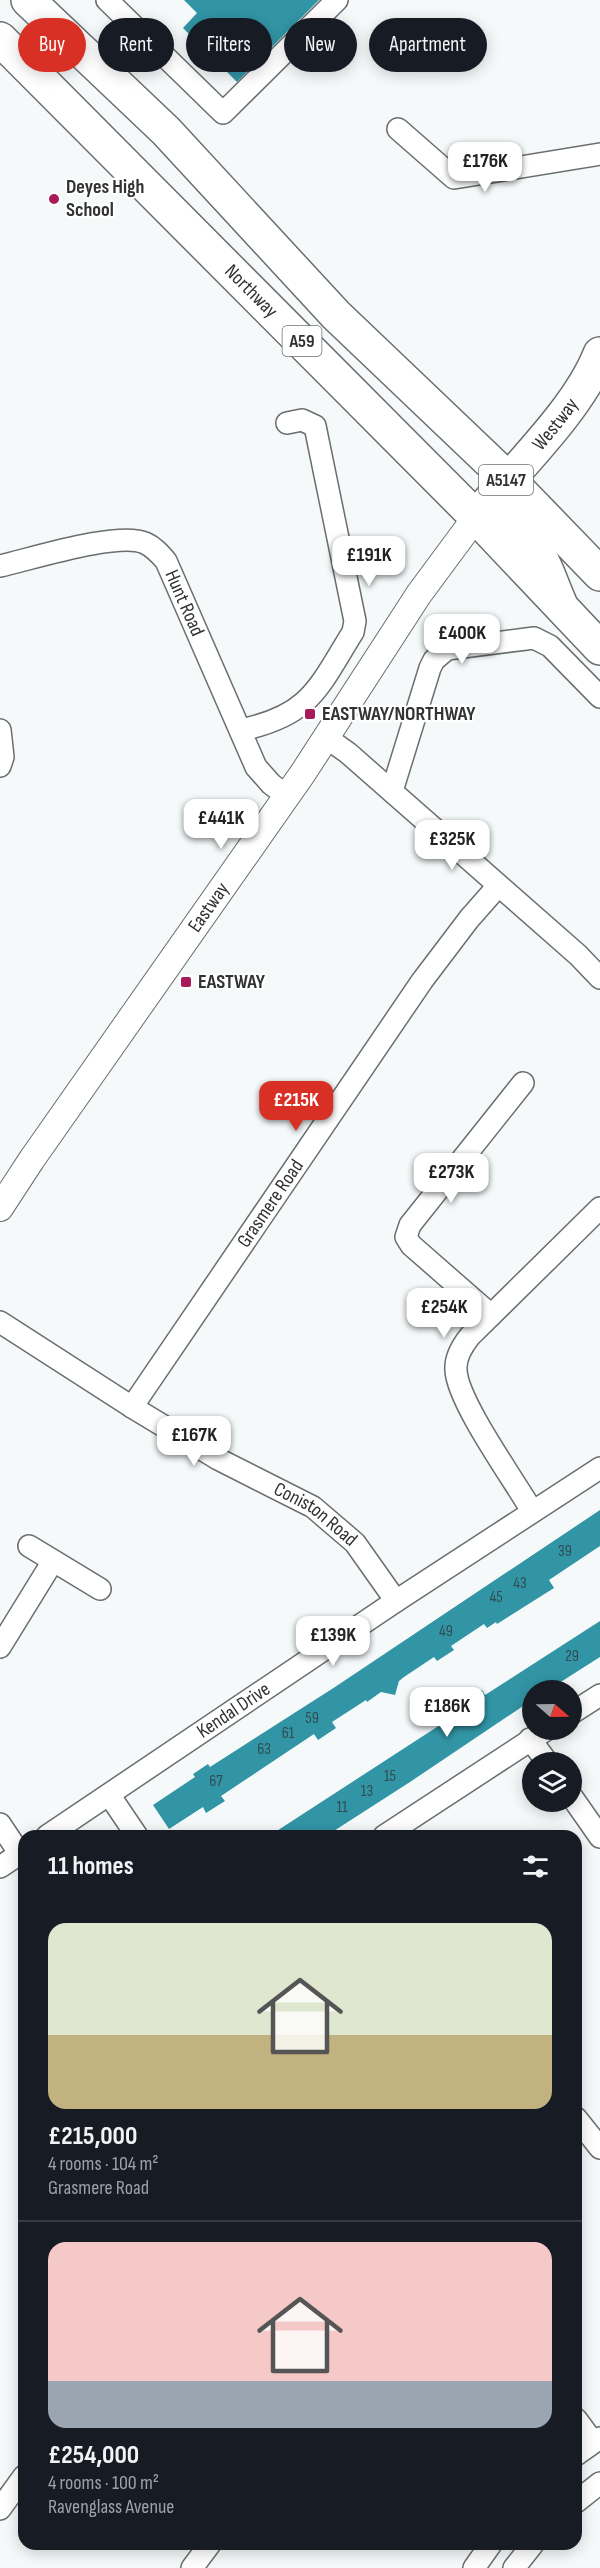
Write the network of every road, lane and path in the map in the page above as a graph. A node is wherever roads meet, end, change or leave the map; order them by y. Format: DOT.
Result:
graph roads {
  1 [pos="28,0"];
  2 [pos="107,0"];
  3 [pos="337,0"];
  4 [pos="0,39"];
  5 [pos="398,129"];
  6 [pos="600,154"];
  7 [pos="600,354"];
  8 [pos="287,423"];
  9 [pos="507,478"];
  10 [pos="476,517"];
  11 [pos="0,566"];
  12 [pos="600,574"];
  13 [pos="562,608"];
  14 [pos="600,648"];
  15 [pos="600,698"];
  16 [pos="0,730"];
  17 [pos="241,730"];
  18 [pos="327,738"];
  19 [pos="0,766"];
  20 [pos="392,792"];
  21 [pos="287,796"];
  22 [pos="498,886"];
  23 [pos="600,978"];
  24 [pos="523,1083"];
  25 [pos="0,1208"];
  26 [pos="600,1208"];
  27 [pos="491,1315"];
  28 [pos="0,1322"];
  29 [pos="132,1407"];
  30 [pos="600,1468"];
  31 [pos="532,1510"];
  32 [pos="29,1546"];
  33 [pos="53,1561"];
  34 [pos="100,1589"];
  35 [pos="396,1601"];
  36 [pos="0,1647"];
  37 [pos="600,1695"];
  38 [pos="582,1707"];
  39 [pos="529,1740"];
  40 [pos="110,1796"];
  41 [pos="582,1811"];
  42 [pos="0,1824"];
  43 [pos="57,1830"];
  44 [pos="133,1830"];
  45 [pos="393,1830"];
  46 [pos="600,1837"];
  47 [pos="18,1847"];
  48 [pos="18,1855"];
  49 [pos="0,1867"];
  50 [pos="582,2126"];
  51 [pos="600,2148"];
  52 [pos="582,2425"];
  53 [pos="597,2440"];
  54 [pos="582,2451"];
  55 [pos="600,2483"];
  56 [pos="18,2484"];
  57 [pos="582,2497"];
  58 [pos="0,2509"];
  59 [pos="206,2550"];
  60 [pos="528,2550"];
  61 [pos="483,2555"];
  62 [pos="192,2568"];
  63 [pos="504,2568"];
  64 [pos="513,2568"];
  1 -- 9 [label="main road, A59"];
  2 -- 3 [label="street"];
  4 -- 10 [label="main road, Northway / A59"];
  5 -- 6 [label="street"];
  7 -- 9 [label="main road, Westway / A5147"];
  8 -- 17 [label="street"];
  9 -- 10 [label="main road, Westway / A5147"];
  9 -- 12 [label="main road, A59"];
  9 -- 13 [label="main road"];
  10 -- 13 [label="main road, Northway / A59"];
  10 -- 18 [label="street, Eastway"];
  11 -- 17 [label="street, Hunt Road"];
  13 -- 14 [label="main road, Northway / A59"];
  15 -- 20 [label="street"];
  16 -- 19 [label="street"];
  17 -- 21 [label="street, Hunt Road"];
  18 -- 20 [label="street"];
  18 -- 21 [label="street, Eastway"];
  20 -- 22 [label="street"];
  21 -- 25 [label="street, Eastway"];
  22 -- 23 [label="street"];
  22 -- 29 [label="street, Grasmere Road"];
  24 -- 27 [label="street"];
  26 -- 27 [label="street"];
  27 -- 31 [label="street"];
  28 -- 29 [label="street, Coniston Road"];
  29 -- 35 [label="street, Coniston Road"];
  30 -- 31 [label="street, Kendal Drive"];
  31 -- 35 [label="street, Kendal Drive"];
  32 -- 33 [label="street"];
  33 -- 34 [label="street"];
  33 -- 36 [label="street"];
  35 -- 40 [label="street, Kendal Drive"];
  37 -- 38 [label="street"];
  39 -- 45 [label="street"];
  40 -- 43 [label="street, Kendal Drive"];
  40 -- 44 [label="street"];
  41 -- 46 [label="street"];
  42 -- 47 [label="street"];
  48 -- 49 [label="street"];
  50 -- 51 [label="street"];
  52 -- 53 [label="street"];
  53 -- 54 [label="street"];
  55 -- 57 [label="street"];
  56 -- 58 [label="street"];
  59 -- 62 [label="street"];
  60 -- 64 [label="street"];
  61 -- 63 [label="street"];
}
